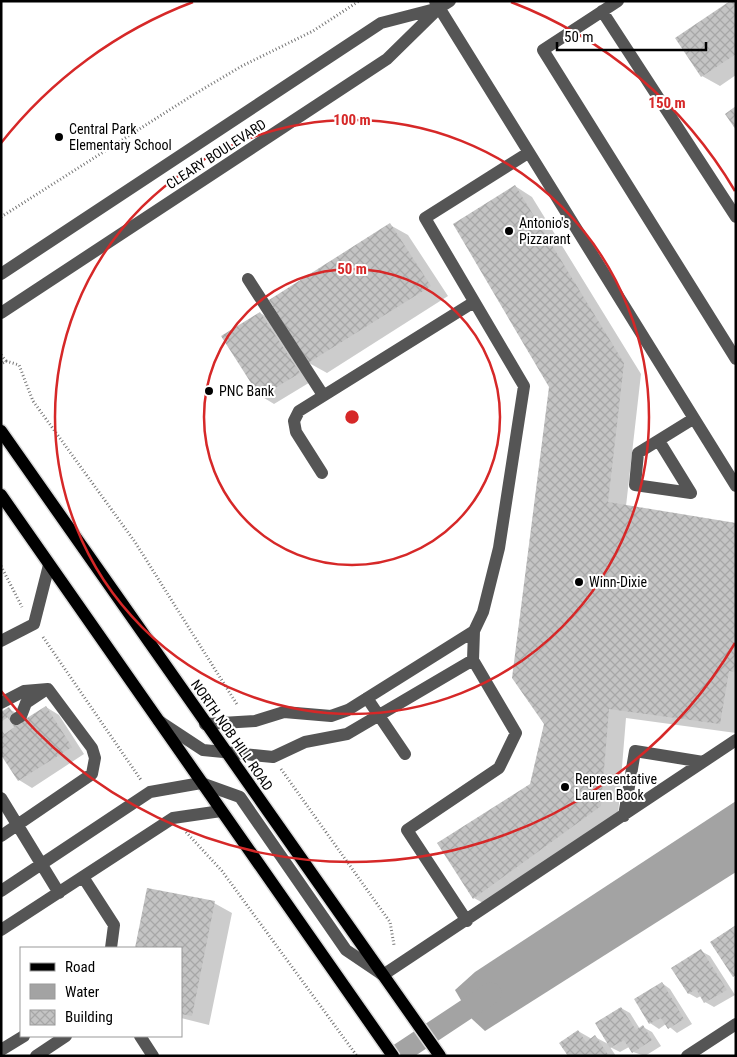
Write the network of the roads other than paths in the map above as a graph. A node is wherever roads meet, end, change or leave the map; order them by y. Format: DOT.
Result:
graph roads {
  1 [pos="450,1"];
  2 [pos="618,1"];
  3 [pos="437,5"];
  4 [pos="602,11"];
  5 [pos="528,152"];
  6 [pos="736,217"];
  7 [pos="1,274"];
  8 [pos="248,279"];
  9 [pos="474,302"];
  10 [pos="1,313"];
  11 [pos="735,358"];
  12 [pos="323,395"];
  13 [pos="693,419"];
  14 [pos="1,431"];
  15 [pos="659,441"];
  16 [pos="322,473"];
  17 [pos="736,486"];
  18 [pos="1,495"];
  19 [pos="49,564"];
  20 [pos="474,632"];
  21 [pos="1,641"];
  22 [pos="473,660"];
  23 [pos="48,689"];
  24 [pos="367,698"];
  25 [pos="1,704"];
  26 [pos="14,715"];
  27 [pos="379,716"];
  28 [pos="155,718"];
  29 [pos="205,724"];
  30 [pos="736,740"];
  31 [pos="226,753"];
  32 [pos="405,754"];
  33 [pos="703,762"];
  34 [pos="201,783"];
  35 [pos="1,798"];
  36 [pos="221,811"];
  37 [pos="624,816"];
  38 [pos="18,825"];
  39 [pos="1,836"];
  40 [pos="42,865"];
  41 [pos="83,877"];
  42 [pos="1,891"];
  43 [pos="60,893"];
  44 [pos="467,921"];
  45 [pos="1,930"];
  46 [pos="111,947"];
  47 [pos="383,975"];
  48 [pos="736,1024"];
  49 [pos="22,1037"];
  50 [pos="64,1037"];
  51 [pos="141,1037"];
  52 [pos="1,1050"];
  53 [pos="36,1056"];
  54 [pos="153,1056"];
  55 [pos="393,1056"];
  56 [pos="440,1056"];
  57 [pos="688,1056"];
  1 -- 3 [label="street, CLEARY BOULEVARD"];
  2 -- 4 [label="street"];
  3 -- 5 [label="street"];
  3 -- 7 [label="street, CLEARY BOULEVARD"];
  3 -- 10 [label="street, CLEARY BOULEVARD"];
  4 -- 6 [label="street"];
  4 -- 11 [label="street"];
  5 -- 9 [label="street"];
  5 -- 13 [label="street"];
  8 -- 12 [label="street"];
  9 -- 12 [label="street"];
  9 -- 20 [label="street"];
  12 -- 16 [label="street"];
  13 -- 15 [label="street"];
  13 -- 17 [label="street"];
  14 -- 29 [label="main road, NORTH NOB HILL ROAD"];
  15 -- 15 [label="street"];
  18 -- 19 [label="main road"];
  19 -- 21 [label="street"];
  19 -- 28 [label="main road"];
  20 -- 22 [label="street"];
  20 -- 24 [label="street"];
  22 -- 27 [label="street"];
  22 -- 44 [label="street"];
  23 -- 25 [label="street"];
  23 -- 26 [label="street"];
  23 -- 38 [label="street"];
  24 -- 27 [label="street"];
  24 -- 29 [label="street"];
  27 -- 31 [label="street"];
  27 -- 32 [label="street"];
  28 -- 31 [label="street"];
  28 -- 34 [label="main road"];
  29 -- 31 [label="main road, NORTH NOB HILL ROAD"];
  30 -- 33 [label="street"];
  31 -- 47 [label="main road, NORTH NOB HILL ROAD"];
  33 -- 37 [label="street"];
  33 -- 37 [label="street"];
  34 -- 36 [label="main road"];
  34 -- 40 [label="street"];
  34 -- 47 [label="street"];
  35 -- 38 [label="street"];
  36 -- 41 [label="street"];
  36 -- 55 [label="main road"];
  37 -- 44 [label="street"];
  38 -- 39 [label="street"];
  38 -- 40 [label="street"];
  40 -- 42 [label="street"];
  40 -- 43 [label="street"];
  41 -- 43 [label="street"];
  41 -- 46 [label="street"];
  43 -- 45 [label="street"];
  44 -- 47 [label="street"];
  47 -- 56 [label="main road, NORTH NOB HILL ROAD"];
  48 -- 57 [label="street"];
  49 -- 52 [label="street"];
  50 -- 53 [label="street"];
  51 -- 54 [label="street"];
}
